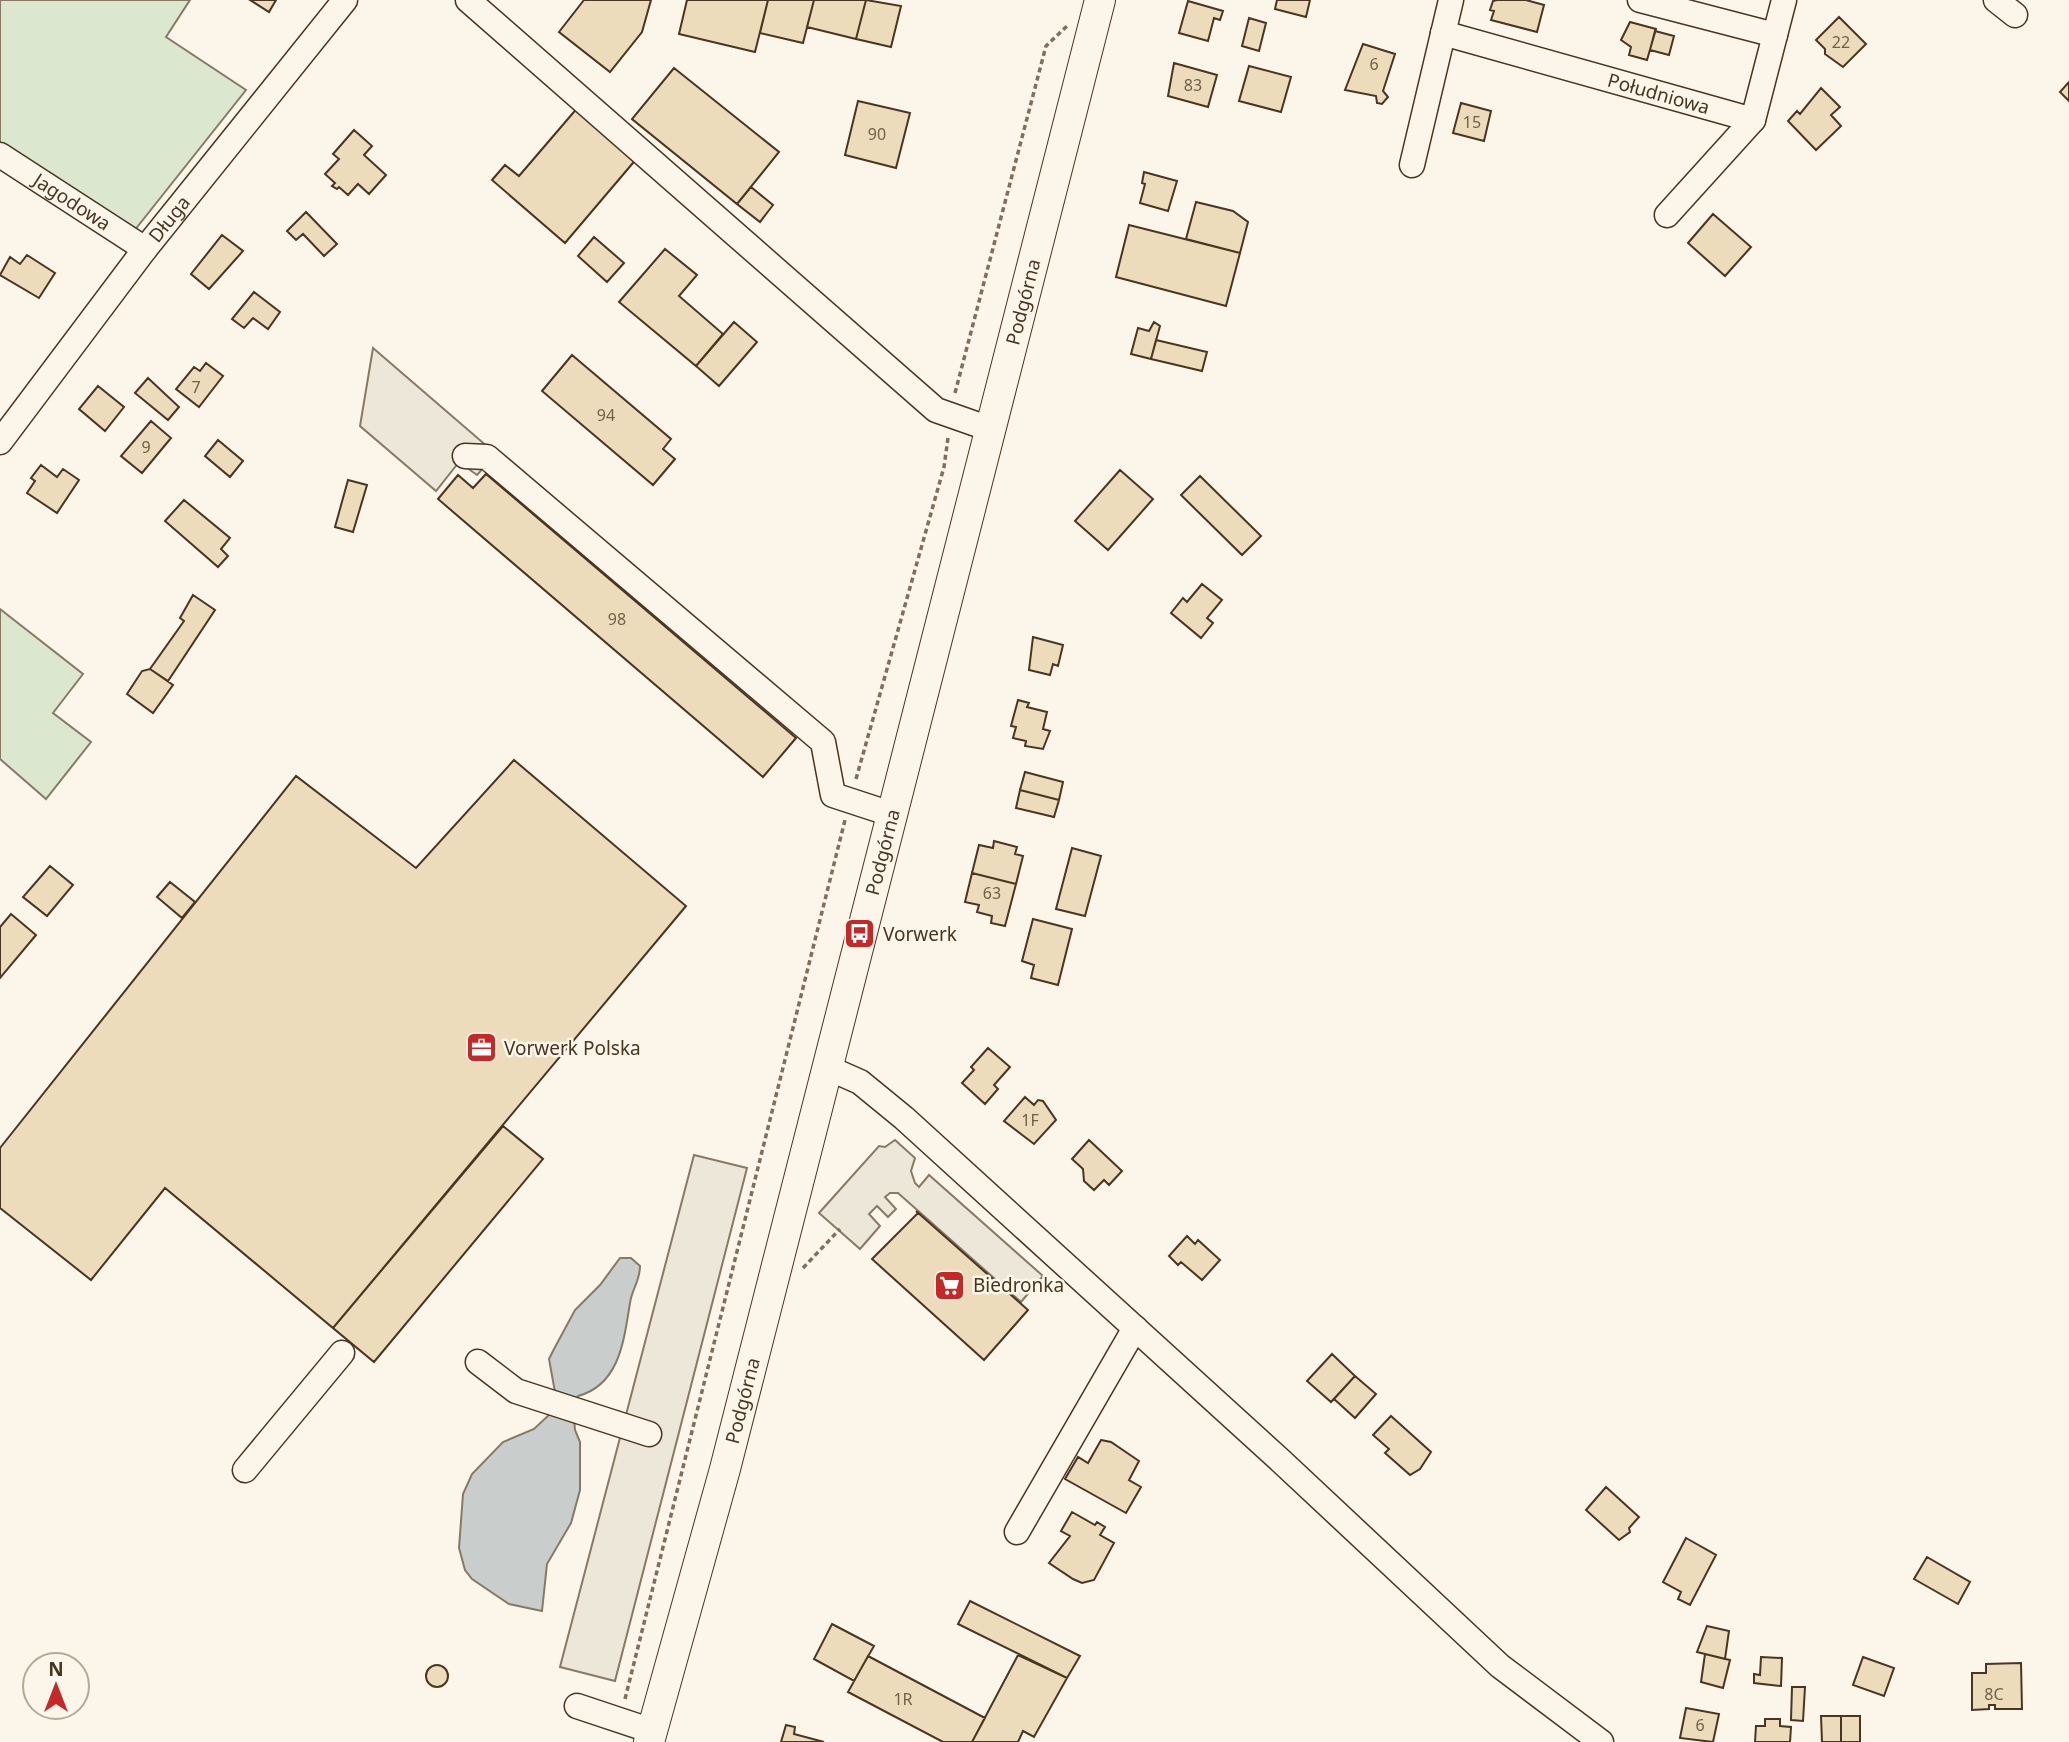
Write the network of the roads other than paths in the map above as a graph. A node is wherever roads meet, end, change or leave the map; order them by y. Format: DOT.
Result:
graph roads {
  1 [pos="345,0"];
  2 [pos="468,0"];
  3 [pos="1100,0"];
  4 [pos="1451,0"];
  5 [pos="1640,0"];
  6 [pos="1784,0"];
  7 [pos="1443,33"];
  8 [pos="1775,35"];
  9 [pos="1753,120"];
  10 [pos="0,155"];
  11 [pos="1412,165"];
  12 [pos="1667,215"];
  13 [pos="145,249"];
  14 [pos="990,429"];
  15 [pos="0,442"];
  16 [pos="465,456"];
  17 [pos="891,814"];
  18 [pos="826,1067"];
  19 [pos="1135,1328"];
  20 [pos="342,1353"];
  21 [pos="478,1362"];
  22 [pos="649,1434"];
  23 [pos="246,1470"];
  24 [pos="1017,1532"];
  25 [pos="577,1706"];
  26 [pos="650,1736"];
  27 [pos="1601,1742"];
  1 -- 13 [label="street, Długa"];
  2 -- 14 [label="street"];
  3 -- 14 [label="main road, Podgórna"];
  4 -- 7 [label="street"];
  5 -- 8 [label="street"];
  6 -- 8 [label="street"];
  7 -- 9 [label="street, Południowa"];
  7 -- 11 [label="street"];
  8 -- 9 [label="street"];
  9 -- 12 [label="street"];
  10 -- 13 [label="street, Jagodowa"];
  13 -- 15 [label="street, Długa"];
  14 -- 17 [label="main road, Podgórna"];
  16 -- 17 [label="street"];
  17 -- 18 [label="main road, Podgórna"];
  18 -- 19 [label="street"];
  18 -- 26 [label="main road, Podgórna"];
  19 -- 24 [label="street"];
  19 -- 27 [label="street"];
  20 -- 23 [label="street"];
  21 -- 22 [label="street"];
  25 -- 26 [label="street"];
}
